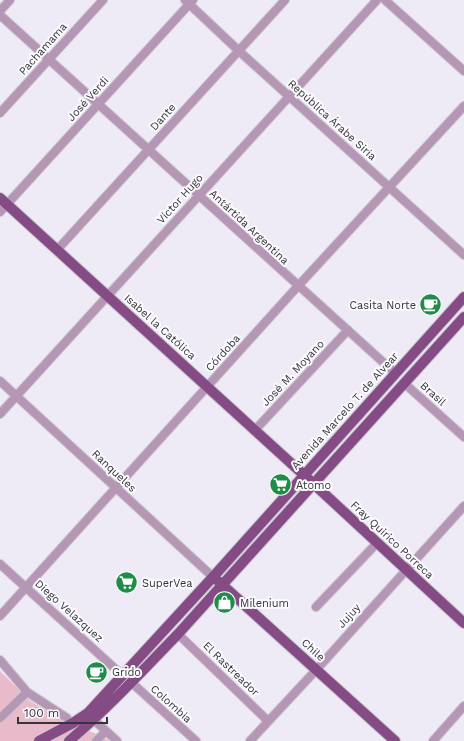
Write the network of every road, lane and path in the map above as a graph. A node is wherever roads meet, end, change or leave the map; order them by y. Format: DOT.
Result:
graph roads {
  1 [pos="10,0"];
  2 [pos="103,0"];
  3 [pos="285,0"];
  4 [pos="377,0"];
  5 [pos="385,0"];
  6 [pos="189,1"];
  7 [pos="0,11"];
  8 [pos="0,15"];
  9 [pos="239,51"];
  10 [pos="49,59"];
  11 [pos="464,71"];
  12 [pos="290,96"];
  13 [pos="98,104"];
  14 [pos="464,106"];
  15 [pos="0,113"];
  16 [pos="149,150"];
  17 [pos="390,187"];
  18 [pos="198,195"];
  19 [pos="4,201"];
  20 [pos="0,212"];
  21 [pos="57,250"];
  22 [pos="464,255"];
  23 [pos="298,286"];
  24 [pos="107,296"];
  25 [pos="464,297"];
  26 [pos="464,317"];
  27 [pos="348,330"];
  28 [pos="395,373"];
  29 [pos="0,381"];
  30 [pos="404,382"];
  31 [pos="208,387"];
  32 [pos="16,396"];
  33 [pos="0,414"];
  34 [pos="255,430"];
  35 [pos="464,437"];
  36 [pos="304,475"];
  37 [pos="314,484"];
  38 [pos="116,487"];
  39 [pos="464,506"];
  40 [pos="377,543"];
  41 [pos="0,564"];
  42 [pos="406,570"];
  43 [pos="213,577"];
  44 [pos="223,586"];
  45 [pos="26,587"];
  46 [pos="316,607"];
  47 [pos="0,616"];
  48 [pos="464,623"];
  49 [pos="178,634"];
  50 [pos="0,660"];
  51 [pos="317,669"];
  52 [pos="122,675"];
  53 [pos="132,683"];
  54 [pos="27,692"];
  55 [pos="464,706"];
  56 [pos="0,718"];
  57 [pos="68,718"];
  58 [pos="94,720"];
  59 [pos="268,721"];
  60 [pos="106,731"];
  61 [pos="39,741"];
  62 [pos="69,741"];
  63 [pos="96,741"];
  64 [pos="117,741"];
  65 [pos="196,741"];
  66 [pos="250,741"];
  67 [pos="395,741"];
  68 [pos="433,741"];
  1 -- 7 [label="street"];
  2 -- 10 [label="street, Pachamama"];
  3 -- 9 [label="street, Dante"];
  4 -- 12 [label="street, Víctor Hugo"];
  5 -- 11 [label="street"];
  6 -- 9 [label="street, República Árabe Siria"];
  6 -- 13 [label="street, José Verdi"];
  8 -- 10 [label="street, Antártida Argentina"];
  9 -- 12 [label="street, República Árabe Siria"];
  9 -- 16 [label="street, Dante"];
  10 -- 13 [label="street, Antártida Argentina"];
  10 -- 15 [label="street, Pachamama"];
  12 -- 17 [label="street, República Árabe Siria"];
  12 -- 18 [label="street, Víctor Hugo"];
  13 -- 16 [label="street, Antártida Argentina"];
  13 -- 19 [label="street, José Verdi"];
  14 -- 17 [label="street, Córdoba"];
  16 -- 18 [label="street, Antártida Argentina"];
  16 -- 21 [label="street, Dante"];
  17 -- 22 [label="street, República Árabe Siria"];
  17 -- 23 [label="street, Córdoba"];
  18 -- 23 [label="street, Antártida Argentina"];
  18 -- 24 [label="street, Víctor Hugo"];
  19 -- 20 [label="street, José Verdi"];
  19 -- 21 [label="main road, Isabel la Católica"];
  21 -- 24 [label="main road, Isabel la Católica"];
  23 -- 27 [label="street, Antártida Argentina"];
  23 -- 31 [label="street, Córdoba"];
  24 -- 31 [label="main road, Isabel la Católica"];
  24 -- 32 [label="street, Víctor Hugo"];
  25 -- 28 [label="main road, Avenida Marcelo T. de Alvear"];
  26 -- 30 [label="main road"];
  27 -- 28 [label="street, Antártida Argentina"];
  27 -- 34 [label="street, José M. Moyano"];
  28 -- 36 [label="main road, Avenida Marcelo T. de Alvear"];
  29 -- 32 [label="street, Ranqueles"];
  30 -- 35 [label="street, Brasil"];
  30 -- 37 [label="main road"];
  31 -- 34 [label="main road, Isabel la Católica"];
  31 -- 38 [label="street, Córdoba"];
  32 -- 33 [label="street, Víctor Hugo"];
  32 -- 38 [label="street, Ranqueles"];
  34 -- 36 [label="main road, Isabel la Católica"];
  36 -- 37 [label="main road, Fray Quirico Porreca"];
  36 -- 43 [label="main road, Avenida Marcelo T. de Alvear"];
  37 -- 40 [label="main road, Fray Quirico Porreca"];
  37 -- 44 [label="main road"];
  38 -- 43 [label="street, Ranqueles"];
  38 -- 45 [label="street, Córdoba"];
  39 -- 42 [label="street, Jujuy"];
  40 -- 42 [label="main road, Fray Quirico Porreca"];
  40 -- 46 [label="street"];
  41 -- 45 [label="street, Diego Velazquez"];
  42 -- 48 [label="main road, Fray Quirico Porreca"];
  42 -- 51 [label="street, Jujuy"];
  43 -- 44 [label="main road, Chile"];
  43 -- 52 [label="main road, Avenida Marcelo T. de Alvear"];
  44 -- 49 [label="main road"];
  44 -- 51 [label="main road, Chile"];
  45 -- 47 [label="street, Córdoba"];
  45 -- 52 [label="street, Diego Velazquez"];
  49 -- 53 [label="main road"];
  49 -- 59 [label="street, El Rastreador"];
  50 -- 54 [label="street"];
  51 -- 59 [label="street, Jujuy"];
  51 -- 67 [label="main road, Chile"];
  52 -- 61 [label="main road, Avenida Marcelo T. de Alvear"];
  53 -- 58 [label="main road"];
  53 -- 65 [label="street, Colombia"];
  54 -- 56 [label="street"];
  54 -- 57 [label="street"];
  55 -- 68 [label="street"];
  58 -- 60 [label="street"];
  58 -- 62 [label="main road"];
  59 -- 66 [label="street, Jujuy"];
  60 -- 63 [label="street"];
  60 -- 64 [label="street"];
}
